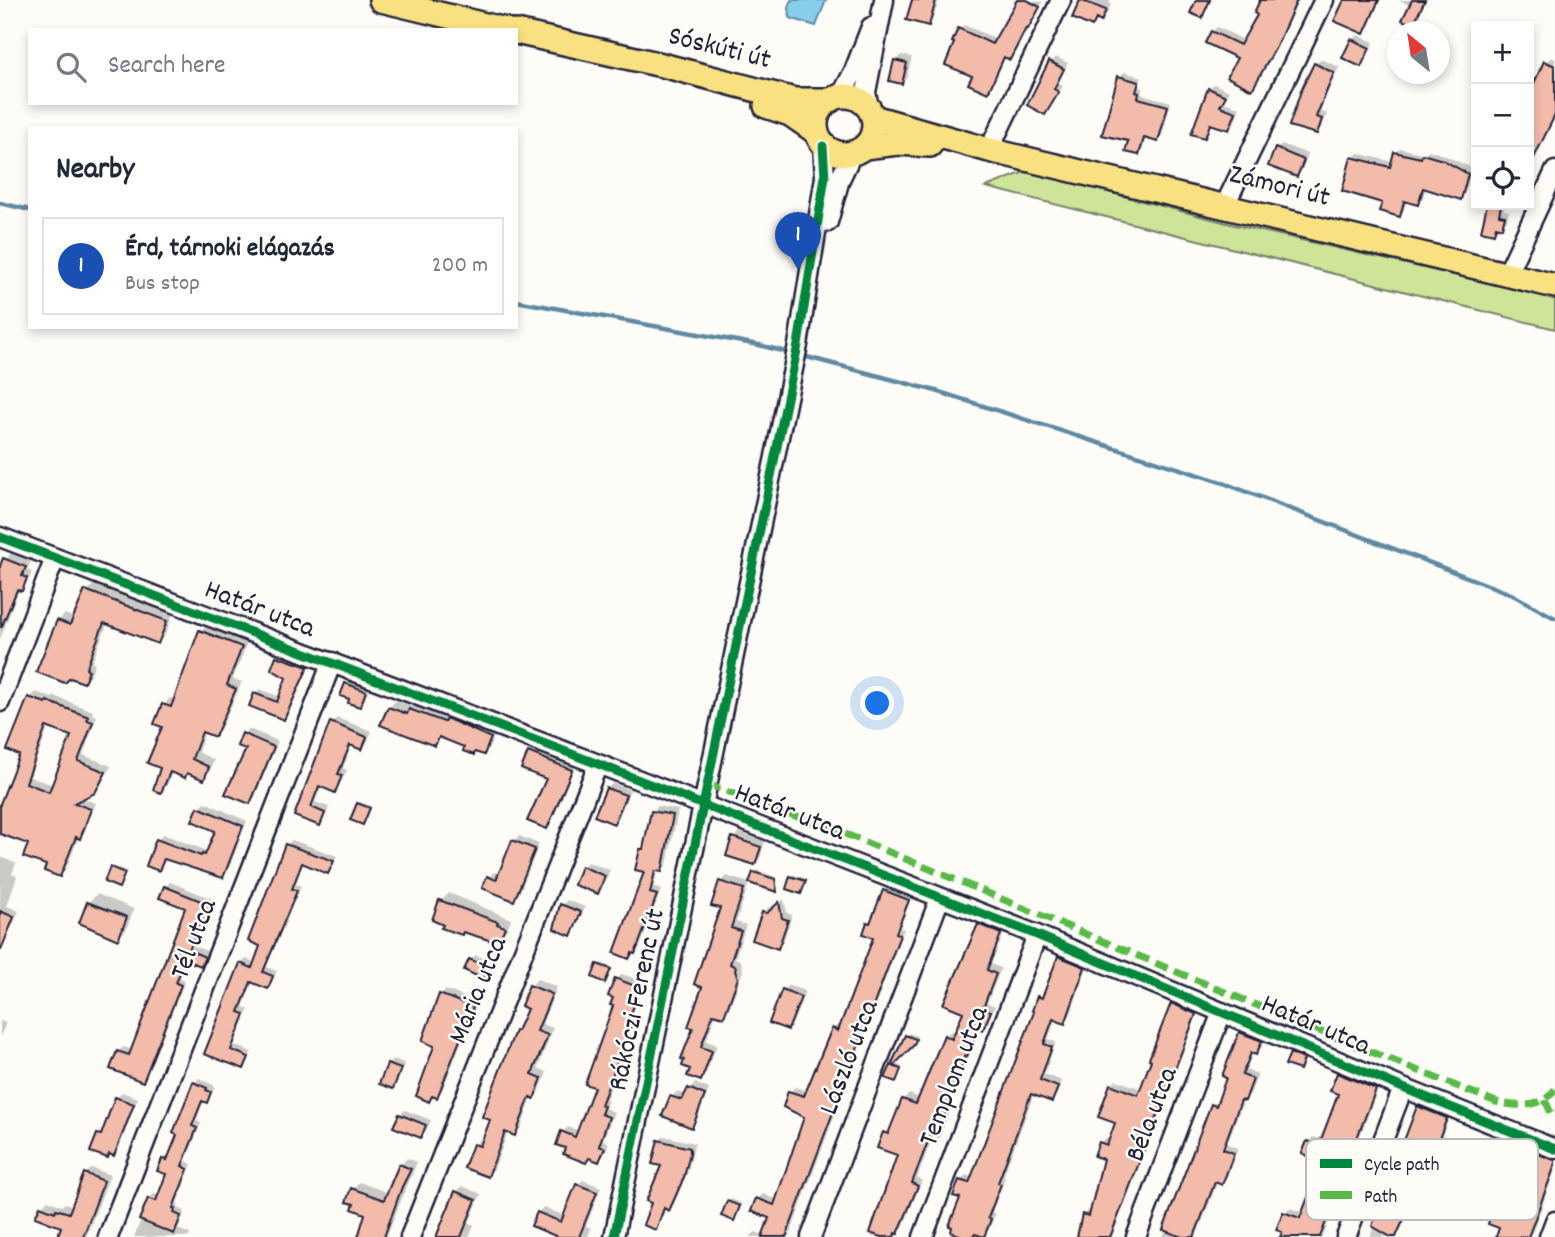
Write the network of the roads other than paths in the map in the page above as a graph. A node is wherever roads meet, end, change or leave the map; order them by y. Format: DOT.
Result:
graph roads {
  1 [pos="381,0"];
  2 [pos="882,0"];
  3 [pos="1061,0"];
  4 [pos="1324,0"];
  5 [pos="498,28"];
  6 [pos="518,32"];
  7 [pos="593,50"];
  8 [pos="836,98"];
  9 [pos="871,113"];
  10 [pos="820,139"];
  11 [pos="858,150"];
  12 [pos="989,150"];
  13 [pos="1555,171"];
  14 [pos="1225,205"];
  15 [pos="1507,274"];
  16 [pos="809,282"];
  17 [pos="1555,286"];
  18 [pos="0,537"];
  19 [pos="55,558"];
  20 [pos="332,662"];
  21 [pos="0,702"];
  22 [pos="598,764"];
  23 [pos="702,805"];
  24 [pos="940,898"];
  25 [pos="1037,935"];
  26 [pos="1222,1012"];
  27 [pos="1402,1088"];
  28 [pos="1383,1139"];
  29 [pos="1530,1139"];
  30 [pos="1538,1142"];
  31 [pos="1555,1149"];
  32 [pos="1352,1220"];
  33 [pos="1555,1221"];
  34 [pos="107,1237"];
  35 [pos="410,1237"];
  36 [pos="614,1237"];
  37 [pos="811,1237"];
  38 [pos="923,1237"];
  39 [pos="1136,1237"];
  40 [pos="1346,1237"];
  41 [pos="1549,1237"];
  1 -- 5 [label="main road"];
  2 -- 8 [label="street"];
  2 -- 9 [label="street"];
  3 -- 12 [label="street"];
  4 -- 14 [label="street"];
  6 -- 7 [label="main road, Sóskúti út"];
  7 -- 8 [label="main road, Sóskúti út"];
  7 -- 10 [label="main road, Sóskúti út"];
  8 -- 9 [label="main road"];
  8 -- 10 [label="main road"];
  9 -- 11 [label="main road"];
  9 -- 12 [label="main road, Zámori út"];
  10 -- 11 [label="main road"];
  10 -- 16 [label="street"];
  11 -- 12 [label="main road, Zámori út"];
  11 -- 16 [label="street"];
  12 -- 14 [label="main road, Zámori út"];
  13 -- 15 [label="street"];
  14 -- 15 [label="main road, Zámori út"];
  15 -- 17 [label="main road, Zámori út"];
  16 -- 23 [label="street, Rákóczi Ferenc út"];
  18 -- 19 [label="street, Határ utca"];
  19 -- 20 [label="street, Határ utca"];
  19 -- 21 [label="street"];
  20 -- 22 [label="street, Határ utca"];
  20 -- 34 [label="street, Tél utca"];
  22 -- 23 [label="street, Határ utca"];
  22 -- 35 [label="street, Mária utca"];
  23 -- 24 [label="street, Határ utca"];
  23 -- 36 [label="street, Rákóczi Ferenc út"];
  24 -- 25 [label="street, Határ utca"];
  24 -- 37 [label="street, László utca"];
  25 -- 26 [label="street, Határ utca"];
  25 -- 38 [label="street, Templom utca"];
  26 -- 27 [label="street, Határ utca"];
  26 -- 39 [label="street, Béla utca"];
  27 -- 28 [label="street"];
  27 -- 29 [label="street, Határ utca"];
  30 -- 31 [label="street, Határ utca"];
  32 -- 40 [label="street"];
  33 -- 41 [label="street"];
}
